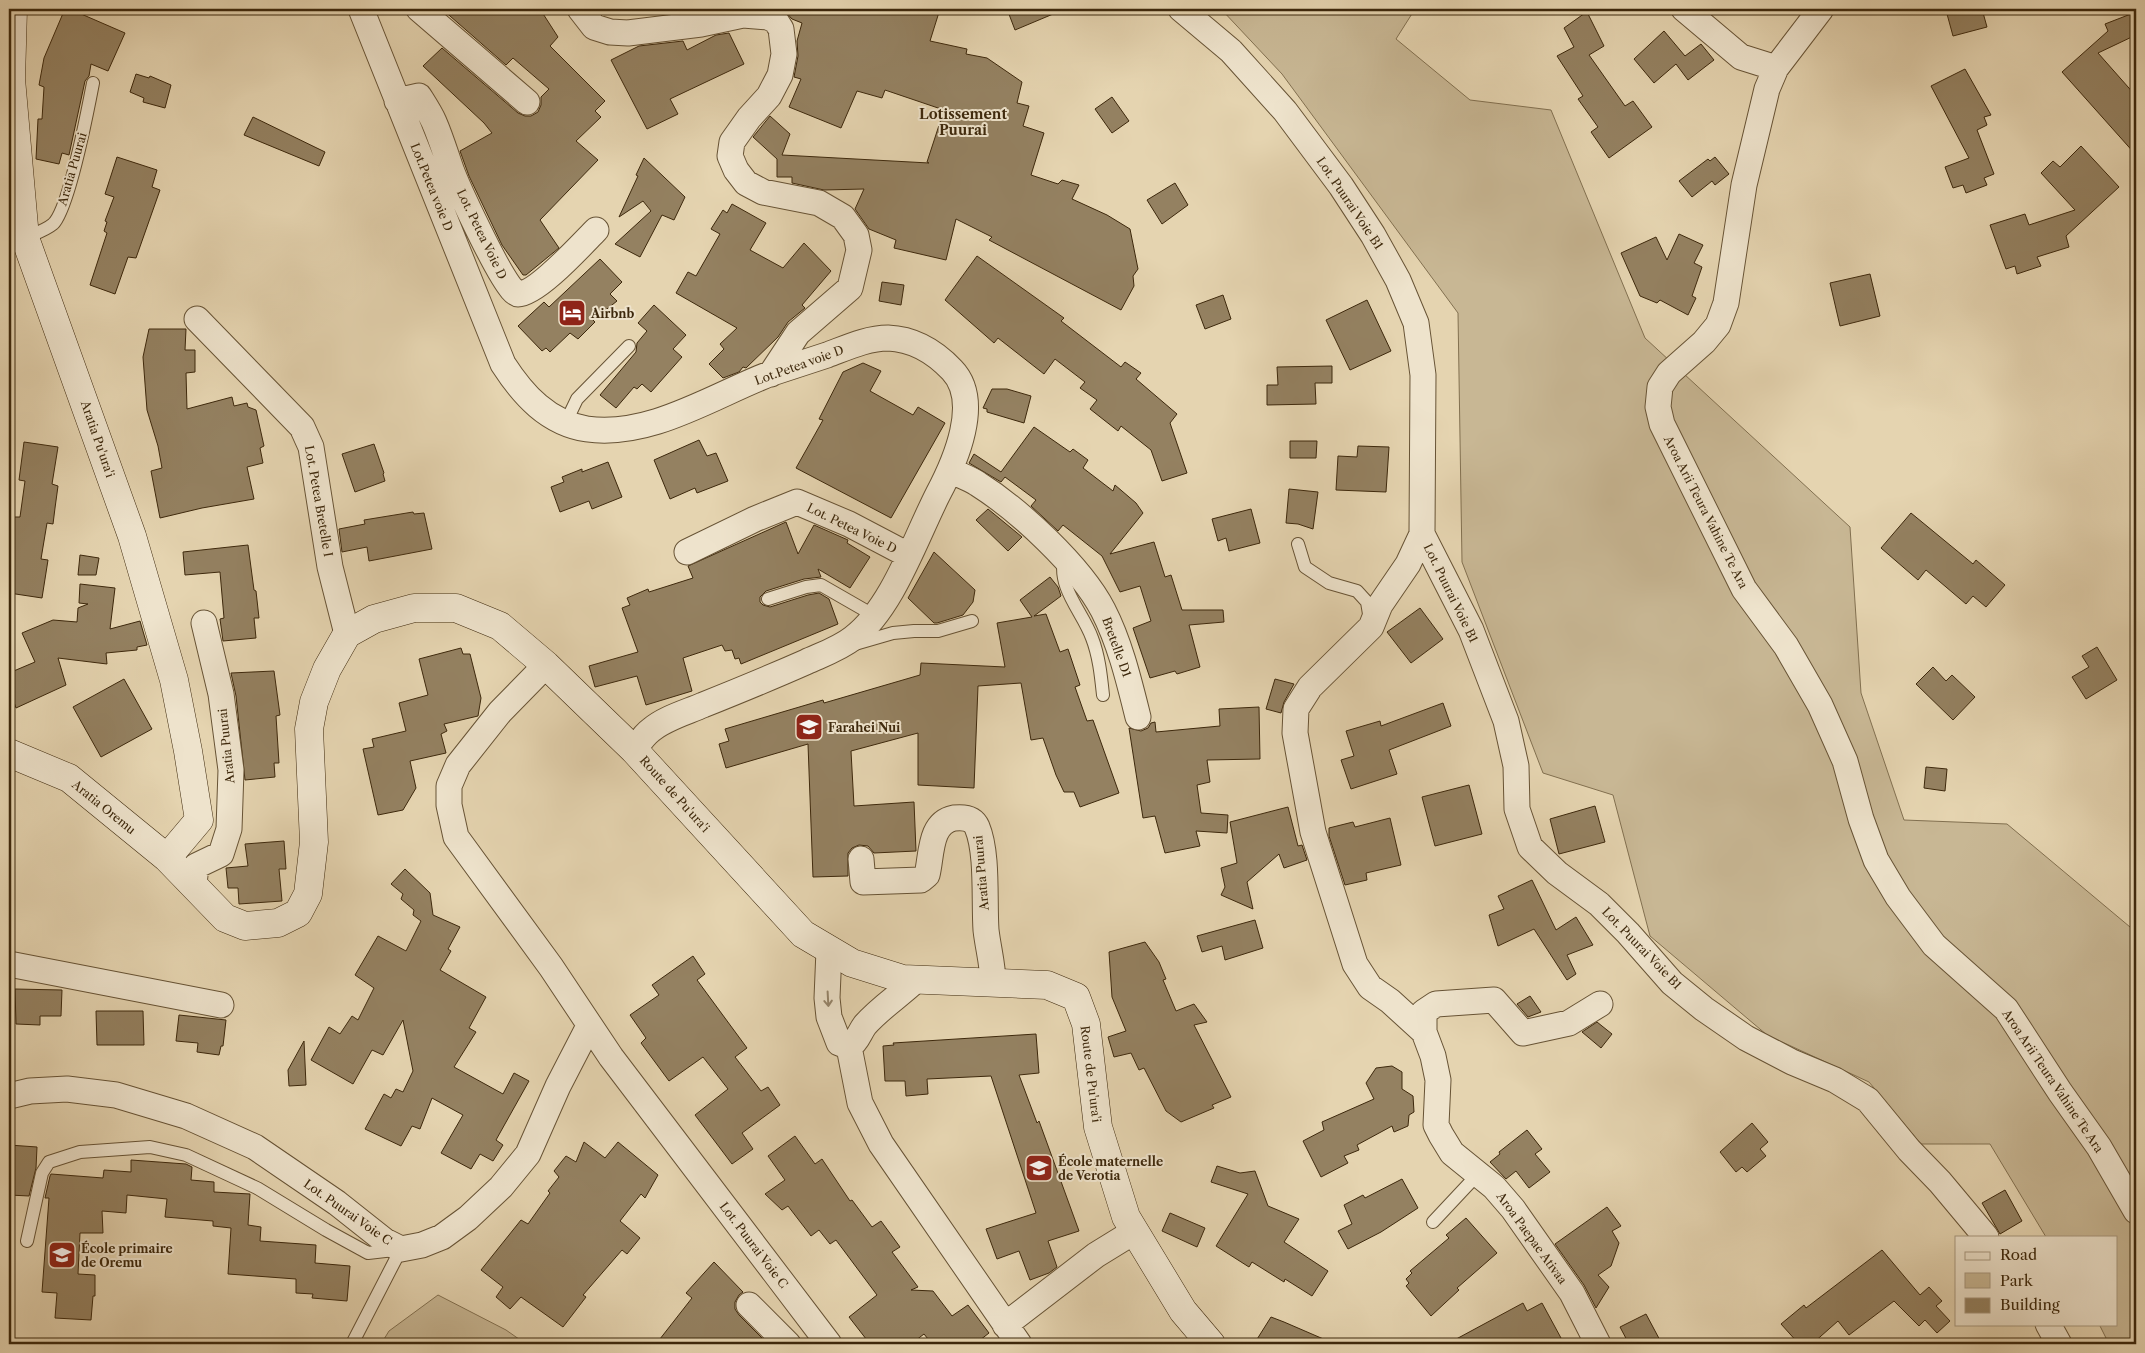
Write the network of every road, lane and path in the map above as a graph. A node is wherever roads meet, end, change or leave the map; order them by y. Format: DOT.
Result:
graph roads {
  1 [pos="13,9"];
  2 [pos="360,9"];
  3 [pos="420,9"];
  4 [pos="580,9"];
  5 [pos="1181,9"];
  6 [pos="1684,9"];
  7 [pos="1821,9"];
  8 [pos="1776,68"];
  9 [pos="93,83"];
  10 [pos="397,101"];
  11 [pos="527,102"];
  12 [pos="596,230"];
  13 [pos="25,238"];
  14 [pos="197,319"];
  15 [pos="629,346"];
  16 [pos="771,374"];
  17 [pos="565,424"];
  18 [pos="950,470"];
  19 [pos="1422,534"];
  20 [pos="1298,544"];
  21 [pos="687,552"];
  22 [pos="908,555"];
  23 [pos="1064,559"];
  24 [pos="768,599"];
  25 [pos="874,616"];
  26 [pos="972,621"];
  27 [pos="204,623"];
  28 [pos="1371,627"];
  29 [pos="347,634"];
  30 [pos="835,648"];
  31 [pos="546,665"];
  32 [pos="1103,695"];
  33 [pos="1138,718"];
  34 [pos="634,750"];
  35 [pos="9,754"];
  36 [pos="167,858"];
  37 [pos="861,859"];
  38 [pos="194,884"];
  39 [pos="829,950"];
  40 [pos="9,964"];
  41 [pos="916,980"];
  42 [pos="993,983"];
  43 [pos="1600,1004"];
  44 [pos="221,1005"];
  45 [pos="589,1026"];
  46 [pos="1424,1032"];
  47 [pos="849,1047"];
  48 [pos="9,1096"];
  49 [pos="1478,1174"];
  50 [pos="2136,1211"];
  51 [pos="1433,1222"];
  52 [pos="1135,1231"];
  53 [pos="1985,1236"];
  54 [pos="27,1240"];
  55 [pos="401,1249"];
  56 [pos="749,1305"];
  57 [pos="2049,1326"];
  58 [pos="1012,1335"];
  59 [pos="352,1344"];
  60 [pos="788,1344"];
  61 [pos="829,1344"];
  62 [pos="1211,1344"];
  63 [pos="1598,1344"];
  64 [pos="2059,1344"];
  1 -- 13 [label="main road, Aratia Pu'ura'i"];
  2 -- 10 [label="street, Lot.Petea voie D"];
  3 -- 11 [label="street"];
  4 -- 16 [label="street"];
  5 -- 19 [label="street, Lot. Puurai Voie B1"];
  6 -- 8 [label="street"];
  7 -- 8 [label="street, Aroa Arii Teura Vahine Te Ara"];
  8 -- 50 [label="street, Aroa Arii Teura Vahine Te Ara"];
  9 -- 13 [label="lane, Aratia Puurai"];
  10 -- 12 [label="street, Lot. Petea Voie D"];
  10 -- 17 [label="street, Lot.Petea voie D"];
  13 -- 36 [label="main road, Aratia Pu'ura'i"];
  14 -- 29 [label="street, Lot. Petea Bretelle I"];
  15 -- 17 [label="lane"];
  16 -- 17 [label="street, Lot.Petea voie D"];
  16 -- 18 [label="street, Lot.Petea voie D"];
  18 -- 22 [label="street, Lot.Petea voie D"];
  18 -- 23 [label="street, Bretelle D1"];
  19 -- 28 [label="street, Lot. Puurai Voie B1"];
  19 -- 53 [label="street, Lot. Puurai Voie B1"];
  20 -- 28 [label="lane"];
  21 -- 22 [label="street, Lot. Petea Voie D"];
  22 -- 25 [label="street, Lot.Petea voie D"];
  23 -- 32 [label="lane, Bretelle D1"];
  23 -- 33 [label="street, Bretelle D1"];
  24 -- 25 [label="lane"];
  25 -- 30 [label="street, Lot.Petea voie D"];
  26 -- 30 [label="lane"];
  27 -- 38 [label="street, Aratia Puurai"];
  28 -- 46 [label="street, Lot. Puurai Voie B1"];
  29 -- 31 [label="main road, Route de Pu'ura'i"];
  29 -- 38 [label="main road"];
  30 -- 34 [label="street, Lot.Petea voie D"];
  31 -- 34 [label="main road, Route de Pu'ura'i"];
  31 -- 45 [label="street, Lot. Puurai Voie C"];
  34 -- 39 [label="main road, Route de Pu'ura'i"];
  35 -- 36 [label="main road, Aratia Oremu"];
  36 -- 38 [label="main road"];
  37 -- 42 [label="street, Aratia Puurai"];
  39 -- 41 [label="main road, Route de Pu'ura'i"];
  39 -- 47 [label="street, one-way"];
  40 -- 44 [label="street"];
  41 -- 42 [label="main road, Route de Pu'ura'i"];
  41 -- 47 [label="street"];
  42 -- 52 [label="main road, Route de Pu'ura'i"];
  43 -- 46 [label="street"];
  45 -- 55 [label="street, Lot. Puurai Voie C"];
  45 -- 61 [label="street, Lot. Puurai Voie C"];
  46 -- 49 [label="street, Aroa Paepae Ativaa"];
  47 -- 58 [label="street"];
  48 -- 55 [label="street, Lot. Puurai Voie C"];
  49 -- 51 [label="lane"];
  49 -- 63 [label="street, Aroa Paepae Ativaa"];
  52 -- 58 [label="street"];
  52 -- 62 [label="main road, Route de Pu'ura'i"];
  54 -- 55 [label="lane"];
  55 -- 59 [label="lane"];
  56 -- 60 [label="street"];
  57 -- 64 [label="street"];
}
